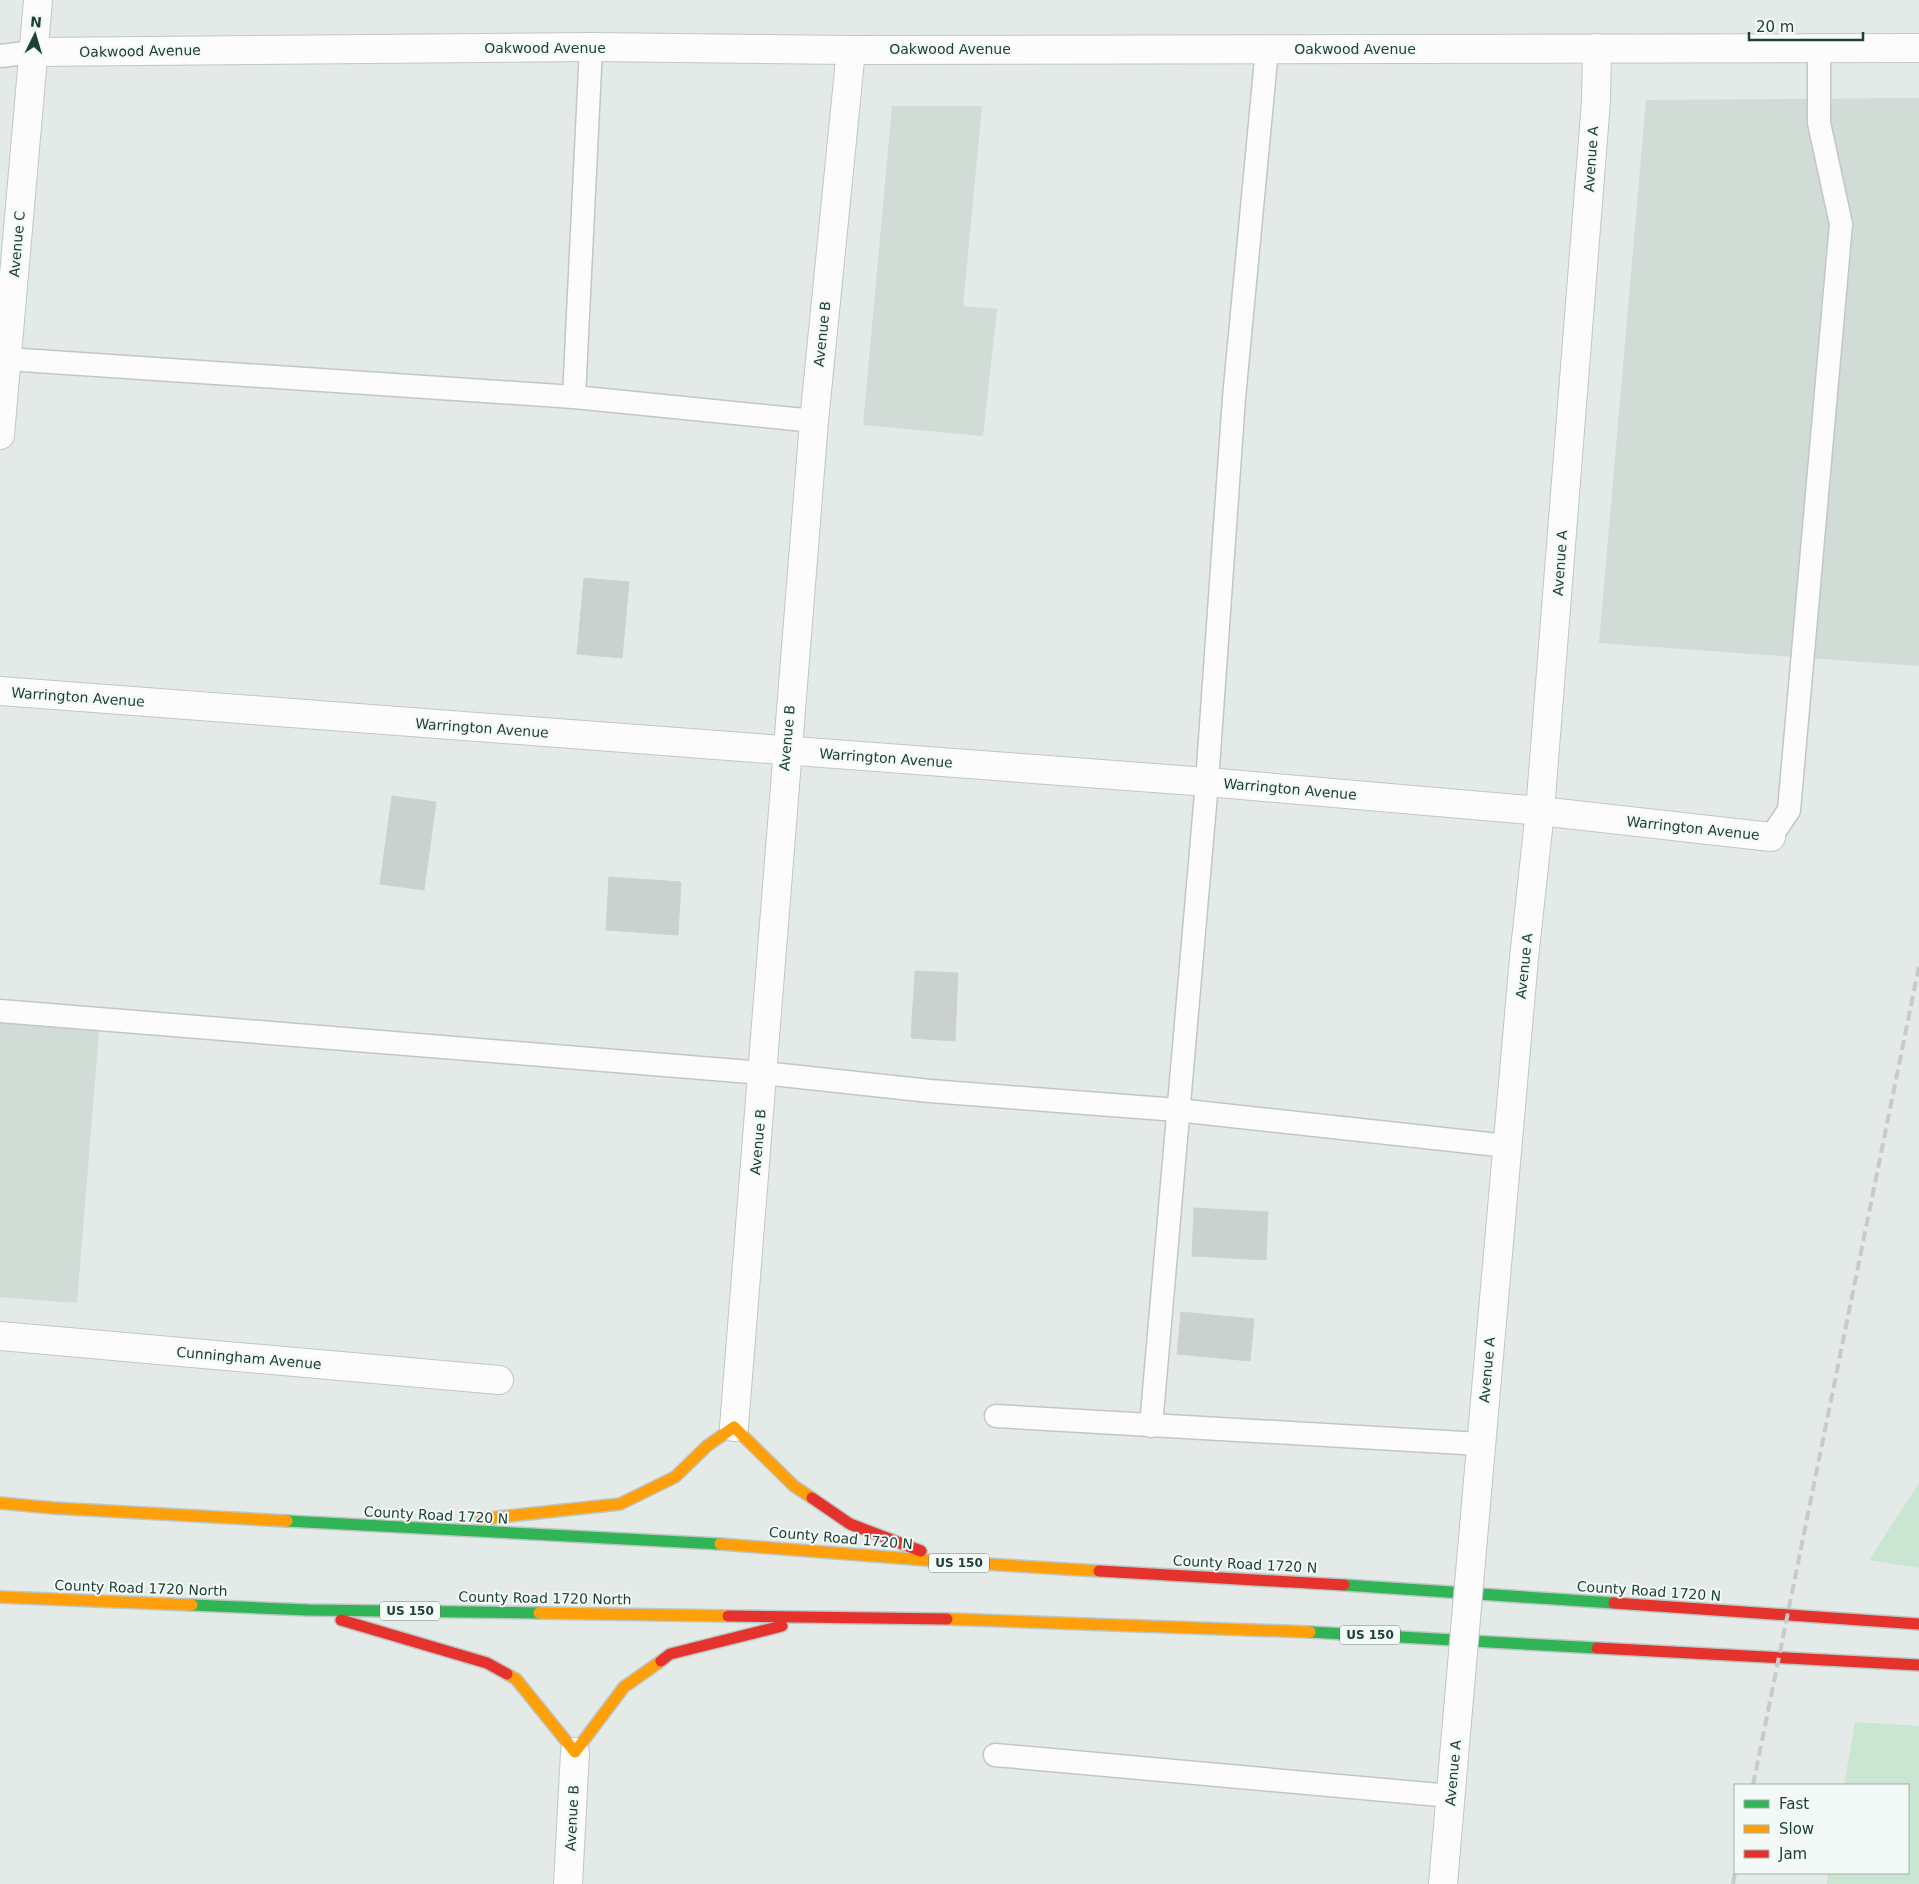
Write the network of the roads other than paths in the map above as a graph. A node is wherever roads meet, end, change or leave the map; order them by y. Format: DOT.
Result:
graph roads {
  1 [pos="38,0"];
  2 [pos="591,47"];
  3 [pos="1819,47"];
  4 [pos="1597,48"];
  5 [pos="1919,48"];
  6 [pos="1267,49"];
  7 [pos="850,50"];
  8 [pos="33,52"];
  9 [pos="0,56"];
  10 [pos="7,359"];
  11 [pos="574,397"];
  12 [pos="814,421"];
  13 [pos="0,435"];
  14 [pos="0,691"];
  15 [pos="786,751"];
  16 [pos="1207,782"];
  17 [pos="1540,812"];
  18 [pos="1771,837"];
  19 [pos="0,1011"];
  20 [pos="764,1073"];
  21 [pos="1177,1110"];
  22 [pos="1507,1146"];
  23 [pos="0,1336"];
  24 [pos="499,1380"];
  25 [pos="996,1416"];
  26 [pos="734,1426"];
  27 [pos="1151,1426"];
  28 [pos="1480,1444"];
  29 [pos="0,1503"];
  30 [pos="392,1528"];
  31 [pos="951,1562"];
  32 [pos="0,1597"];
  33 [pos="308,1610"];
  34 [pos="820,1617"];
  35 [pos="1919,1624"];
  36 [pos="1919,1665"];
  37 [pos="575,1752"];
  38 [pos="995,1755"];
  39 [pos="1451,1796"];
  40 [pos="568,1884"];
  41 [pos="1443,1884"];
  1 -- 8 [label="street"];
  2 -- 7 [label="street, Oakwood Avenue"];
  2 -- 8 [label="street, Oakwood Avenue"];
  2 -- 11 [label="lane"];
  3 -- 4 [label="street, Oakwood Avenue"];
  3 -- 5 [label="street, Oakwood Avenue"];
  3 -- 18 [label="lane"];
  4 -- 6 [label="street, Oakwood Avenue"];
  4 -- 17 [label="street, Avenue A"];
  6 -- 7 [label="street, Oakwood Avenue"];
  6 -- 16 [label="lane"];
  7 -- 12 [label="street, Avenue B"];
  8 -- 9 [label="lane"];
  8 -- 10 [label="street, Avenue C"];
  10 -- 11 [label="lane"];
  10 -- 13 [label="street, Avenue C"];
  11 -- 12 [label="lane"];
  12 -- 15 [label="street, Avenue B"];
  14 -- 15 [label="street, Warrington Avenue"];
  15 -- 16 [label="street, Warrington Avenue"];
  15 -- 20 [label="street, Avenue B"];
  16 -- 17 [label="street, Warrington Avenue"];
  16 -- 21 [label="lane"];
  17 -- 18 [label="street, Warrington Avenue"];
  17 -- 22 [label="street, Avenue A"];
  19 -- 20 [label="lane"];
  20 -- 21 [label="lane"];
  20 -- 26 [label="street, Avenue B"];
  21 -- 22 [label="lane"];
  21 -- 27 [label="lane"];
  22 -- 28 [label="street, Avenue A"];
  23 -- 24 [label="street, Cunningham Avenue"];
  25 -- 27 [label="lane"];
  26 -- 30 [label="main road"];
  26 -- 31 [label="main road"];
  27 -- 28 [label="lane"];
  28 -- 39 [label="street, Avenue A, bridge"];
  29 -- 30 [label="main road, County Road 1720 N / US 150"];
  30 -- 31 [label="main road, County Road 1720 N / US 150"];
  31 -- 35 [label="main road, County Road 1720 N / US 150"];
  32 -- 33 [label="main road, County Road 1720 North / US 150"];
  33 -- 34 [label="main road, County Road 1720 North / US 150"];
  33 -- 37 [label="main road"];
  34 -- 36 [label="main road, US 150"];
  34 -- 37 [label="main road"];
  37 -- 40 [label="street, Avenue B"];
  38 -- 39 [label="lane"];
  39 -- 41 [label="street, Avenue A"];
}
